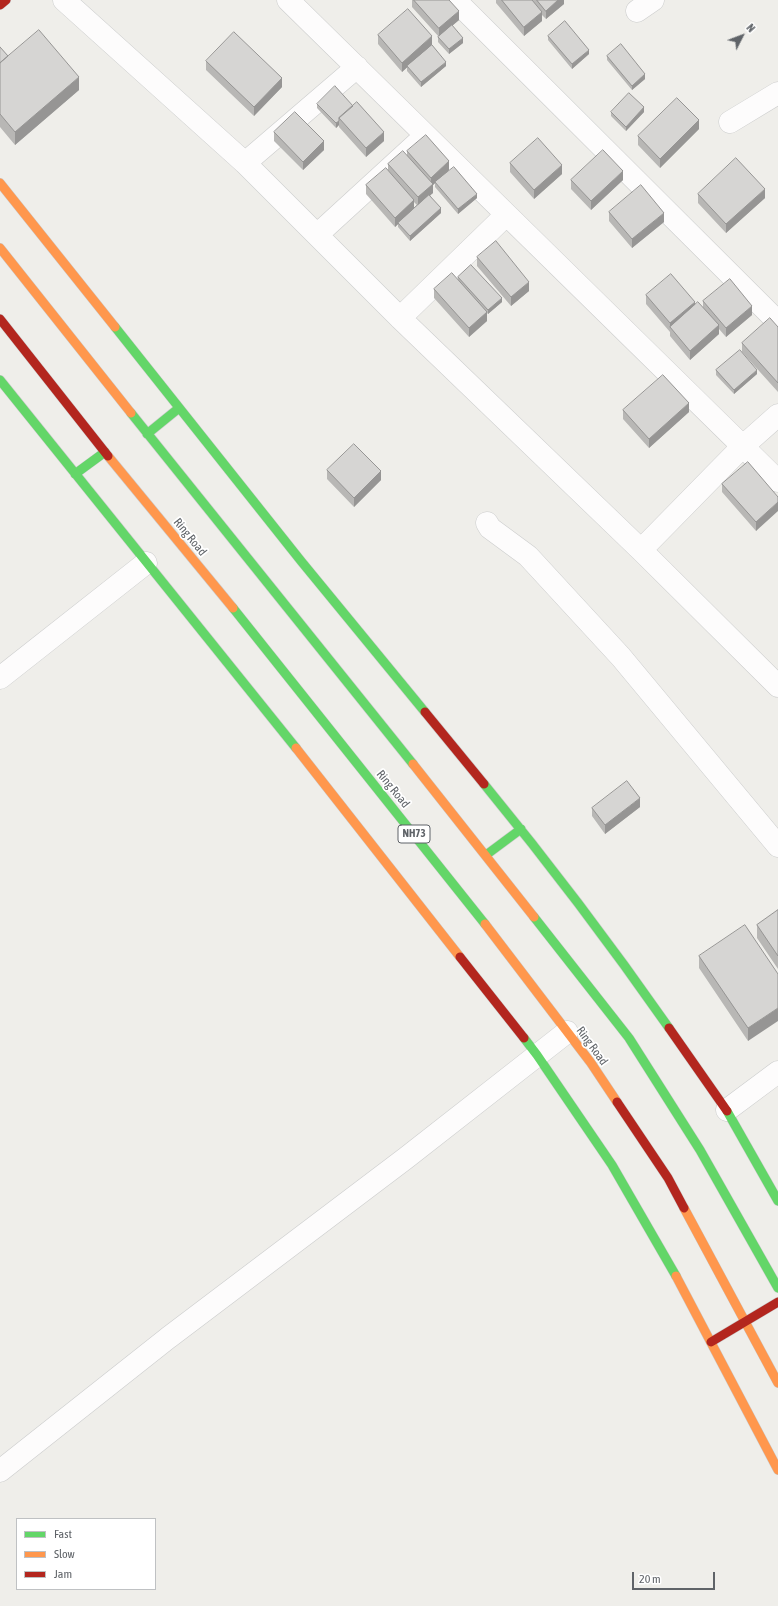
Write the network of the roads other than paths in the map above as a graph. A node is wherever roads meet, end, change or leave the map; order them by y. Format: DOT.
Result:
graph roads {
  1 [pos="6,0"];
  2 [pos="64,0"];
  3 [pos="288,0"];
  4 [pos="455,0"];
  5 [pos="0,5"];
  6 [pos="357,67"];
  7 [pos="778,93"];
  8 [pos="730,122"];
  9 [pos="425,136"];
  10 [pos="245,163"];
  11 [pos="0,183"];
  12 [pos="506,215"];
  13 [pos="318,234"];
  14 [pos="0,248"];
  15 [pos="400,318"];
  16 [pos="0,319"];
  17 [pos="778,322"];
  18 [pos="0,380"];
  19 [pos="179,408"];
  20 [pos="778,415"];
  21 [pos="147,434"];
  22 [pos="742,447"];
  23 [pos="105,452"];
  24 [pos="75,474"];
  25 [pos="778,481"];
  26 [pos="487,523"];
  27 [pos="641,550"];
  28 [pos="146,563"];
  29 [pos="0,678"];
  30 [pos="778,686"];
  31 [pos="521,829"];
  32 [pos="778,846"];
  33 [pos="486,856"];
  34 [pos="567,1032"];
  35 [pos="537,1055"];
  36 [pos="778,1072"];
  37 [pos="727,1110"];
  38 [pos="778,1202"];
  39 [pos="778,1288"];
  40 [pos="778,1302"];
  41 [pos="746,1321"];
  42 [pos="711,1342"];
  43 [pos="778,1383"];
  44 [pos="778,1470"];
  45 [pos="0,1471"];
  1 -- 5 [label="main road"];
  2 -- 10 [label="street"];
  3 -- 6 [label="street"];
  4 -- 17 [label="street"];
  6 -- 9 [label="street"];
  6 -- 10 [label="street"];
  7 -- 8 [label="street"];
  9 -- 12 [label="street"];
  9 -- 13 [label="street"];
  10 -- 13 [label="street"];
  11 -- 19 [label="main road"];
  12 -- 15 [label="street"];
  12 -- 22 [label="street"];
  13 -- 15 [label="street"];
  14 -- 21 [label="main road"];
  15 -- 27 [label="street"];
  16 -- 23 [label="main road, Ring Road / NH73"];
  18 -- 24 [label="main road"];
  19 -- 21 [label="main road"];
  19 -- 31 [label="main road"];
  20 -- 22 [label="street"];
  21 -- 33 [label="main road"];
  22 -- 25 [label="street"];
  22 -- 27 [label="street"];
  23 -- 24 [label="main road"];
  23 -- 34 [label="main road, Ring Road / NH73"];
  24 -- 28 [label="main road"];
  26 -- 32 [label="street"];
  27 -- 30 [label="street"];
  28 -- 29 [label="street"];
  28 -- 35 [label="main road"];
  31 -- 33 [label="main road"];
  31 -- 37 [label="main road"];
  33 -- 39 [label="main road"];
  34 -- 35 [label="street"];
  34 -- 41 [label="main road, Ring Road / NH73"];
  35 -- 42 [label="main road"];
  35 -- 45 [label="street"];
  36 -- 37 [label="street"];
  37 -- 38 [label="main road"];
  40 -- 41 [label="main road"];
  41 -- 42 [label="main road"];
  41 -- 43 [label="main road, Ring Road / NH73"];
  42 -- 44 [label="main road"];
}
